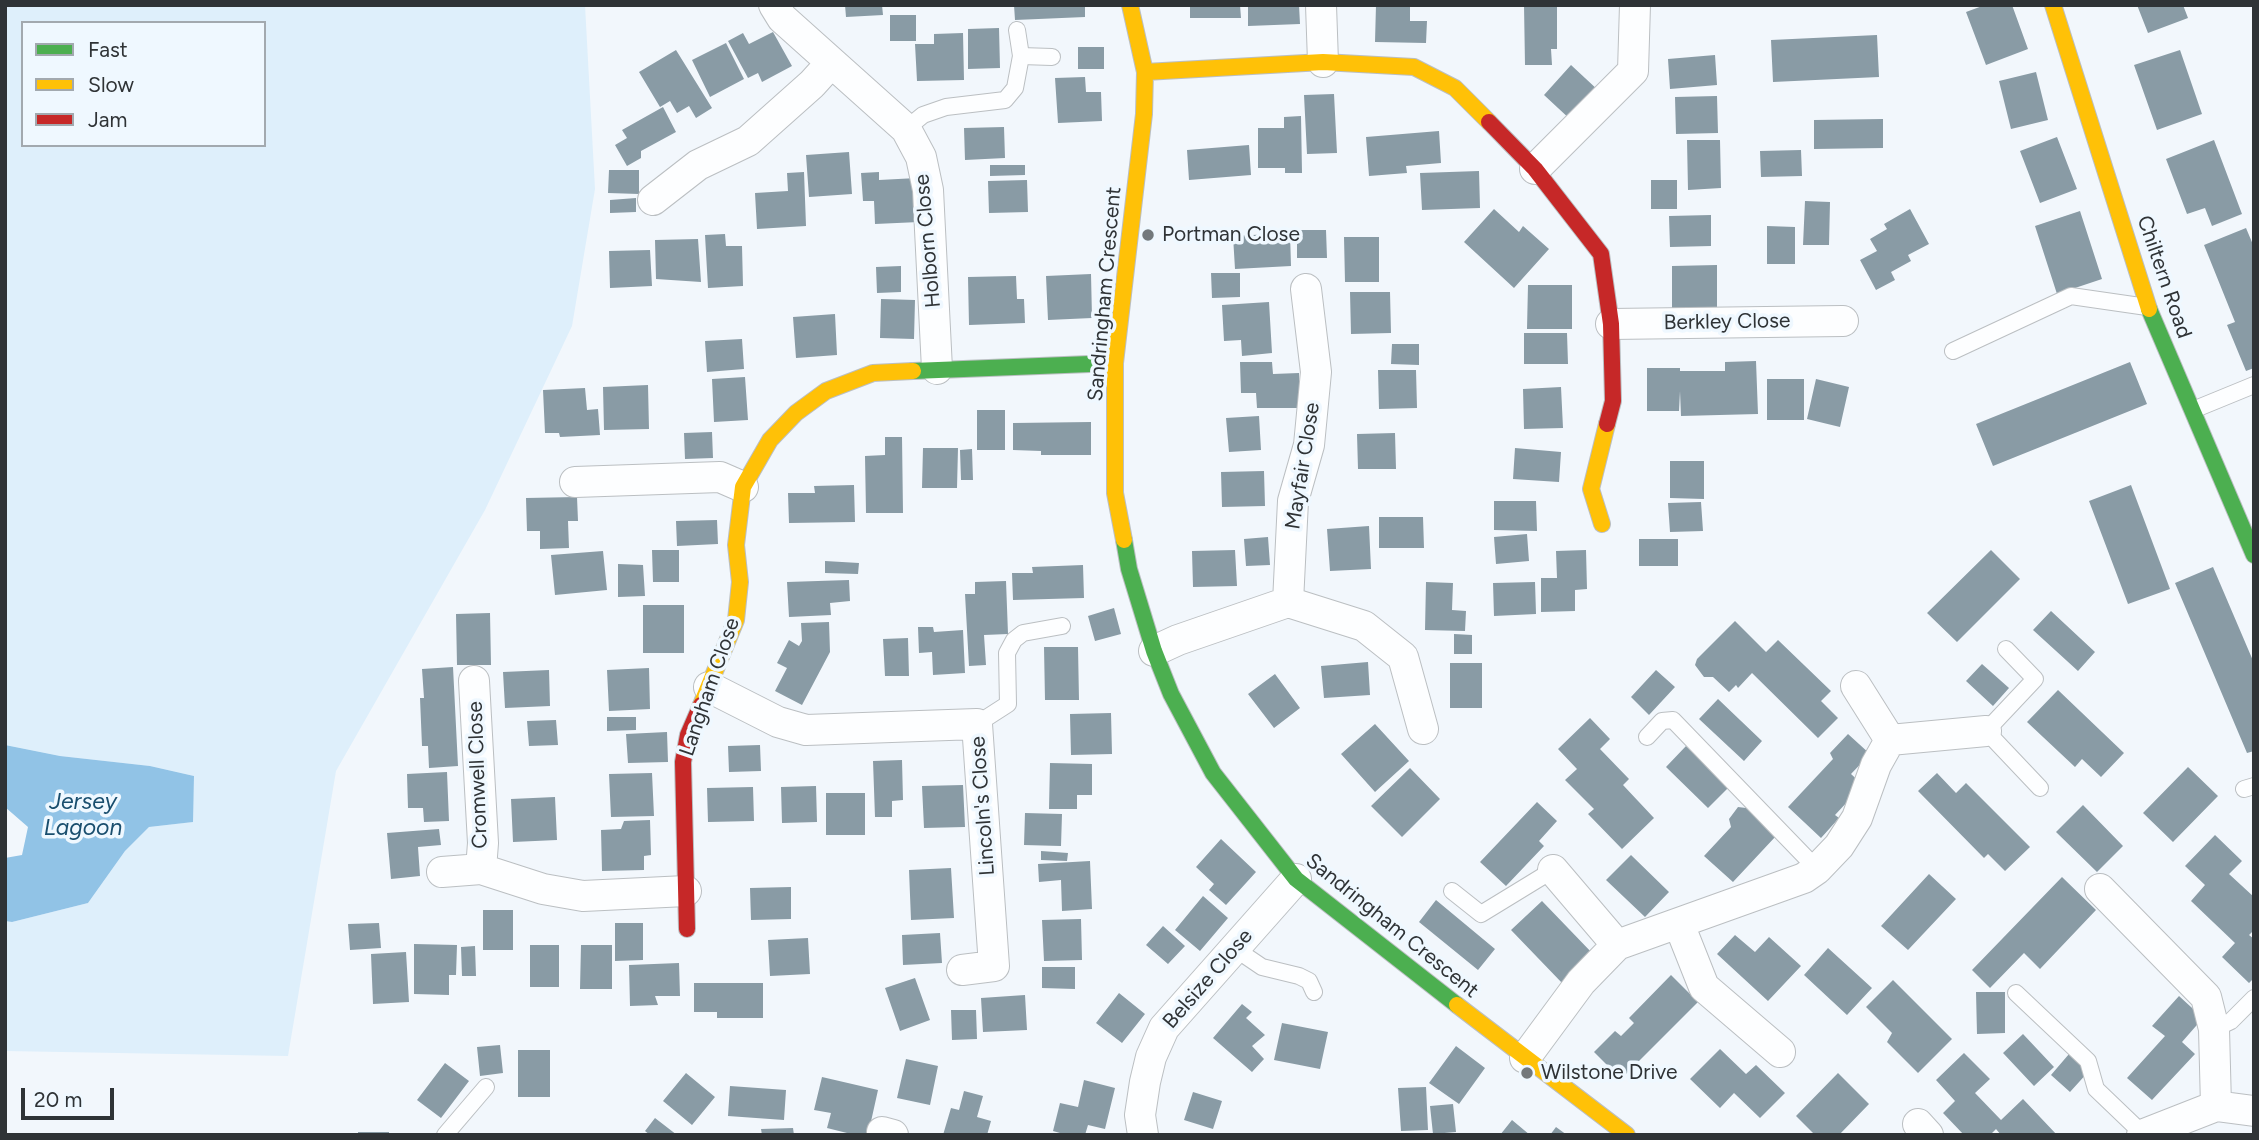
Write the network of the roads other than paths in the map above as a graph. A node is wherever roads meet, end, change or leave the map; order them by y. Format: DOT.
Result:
graph roads {
  1 [pos="774,5"];
  2 [pos="1130,5"];
  3 [pos="1321,5"];
  4 [pos="1635,5"];
  5 [pos="2053,5"];
  6 [pos="1017,30"];
  7 [pos="1021,56"];
  8 [pos="1052,57"];
  9 [pos="1323,62"];
  10 [pos="831,63"];
  11 [pos="1144,72"];
  12 [pos="906,130"];
  13 [pos="1535,169"];
  14 [pos="653,200"];
  15 [pos="1306,289"];
  16 [pos="2149,308"];
  17 [pos="1843,321"];
  18 [pos="1611,324"];
  19 [pos="1953,351"];
  20 [pos="1115,363"];
  21 [pos="937,369"];
  22 [pos="2254,385"];
  23 [pos="2193,410"];
  24 [pos="575,482"];
  25 [pos="743,487"];
  26 [pos="1602,524"];
  27 [pos="2254,555"];
  28 [pos="1288,602"];
  29 [pos="1062,626"];
  30 [pos="2006,649"];
  31 [pos="1154,651"];
  32 [pos="474,681"];
  33 [pos="1856,686"];
  34 [pos="709,687"];
  35 [pos="977,724"];
  36 [pos="1423,730"];
  37 [pos="1986,731"];
  38 [pos="1647,737"];
  39 [pos="1889,740"];
  40 [pos="2040,788"];
  41 [pos="481,869"];
  42 [pos="1817,869"];
  43 [pos="1553,870"];
  44 [pos="442,872"];
  45 [pos="1296,879"];
  46 [pos="2100,889"];
  47 [pos="686,891"];
  48 [pos="1452,891"];
  49 [pos="1678,924"];
  50 [pos="687,929"];
  51 [pos="1617,945"];
  52 [pos="1234,948"];
  53 [pos="962,970"];
  54 [pos="1314,992"];
  55 [pos="2016,993"];
  56 [pos="2254,998"];
  57 [pos="2214,1030"];
  58 [pos="1780,1052"];
  59 [pos="1525,1058"];
  60 [pos="486,1087"];
  61 [pos="2216,1106"];
  62 [pos="2254,1111"];
  63 [pos="2143,1134"];
  64 [pos="445,1135"];
  65 [pos="1143,1135"];
  66 [pos="1627,1135"];
  1 -- 10 [label="street, Holborn Close"];
  2 -- 11 [label="street, Sandringham Crescent"];
  3 -- 9 [label="street"];
  4 -- 13 [label="street"];
  5 -- 16 [label="street, Chiltern Road"];
  6 -- 7 [label="lane"];
  7 -- 8 [label="lane"];
  7 -- 12 [label="lane"];
  9 -- 11 [label="street"];
  9 -- 13 [label="street"];
  10 -- 12 [label="street, Holborn Close"];
  10 -- 14 [label="street"];
  11 -- 20 [label="street, Sandringham Crescent"];
  12 -- 21 [label="street, Holborn Close"];
  13 -- 18 [label="street"];
  15 -- 28 [label="street, Mayfair Close"];
  16 -- 19 [label="lane"];
  16 -- 23 [label="street, Chiltern Road"];
  17 -- 18 [label="street, Berkley Close"];
  18 -- 26 [label="street"];
  20 -- 21 [label="street, Langham Close"];
  20 -- 31 [label="street, Sandringham Crescent"];
  21 -- 25 [label="street, Langham Close"];
  22 -- 23 [label="lane"];
  23 -- 27 [label="street, Chiltern Road"];
  24 -- 25 [label="street"];
  25 -- 34 [label="street, Langham Close"];
  28 -- 31 [label="street"];
  28 -- 36 [label="street"];
  29 -- 35 [label="lane"];
  30 -- 37 [label="lane"];
  31 -- 45 [label="street, Sandringham Crescent"];
  32 -- 41 [label="street, Cromwell Close"];
  33 -- 39 [label="street"];
  34 -- 35 [label="street, Lincoln's Close"];
  34 -- 47 [label="street, Langham Close"];
  35 -- 53 [label="street, Lincoln's Close"];
  37 -- 39 [label="street"];
  37 -- 40 [label="lane"];
  38 -- 42 [label="lane"];
  39 -- 42 [label="street"];
  41 -- 44 [label="street, Cromwell Close"];
  41 -- 47 [label="street, Cromwell Close"];
  42 -- 49 [label="street"];
  43 -- 48 [label="lane"];
  43 -- 51 [label="street"];
  45 -- 52 [label="street, Belsize Close"];
  45 -- 59 [label="street, Sandringham Crescent"];
  46 -- 57 [label="street"];
  47 -- 50 [label="street, Langham Close"];
  49 -- 51 [label="street"];
  49 -- 58 [label="street"];
  51 -- 59 [label="street"];
  52 -- 54 [label="lane"];
  52 -- 65 [label="street, Belsize Close"];
  55 -- 63 [label="lane"];
  56 -- 57 [label="lane"];
  57 -- 61 [label="street"];
  59 -- 66 [label="street, Sandringham Crescent"];
  60 -- 64 [label="lane"];
  61 -- 62 [label="street"];
  61 -- 63 [label="street"];
}
